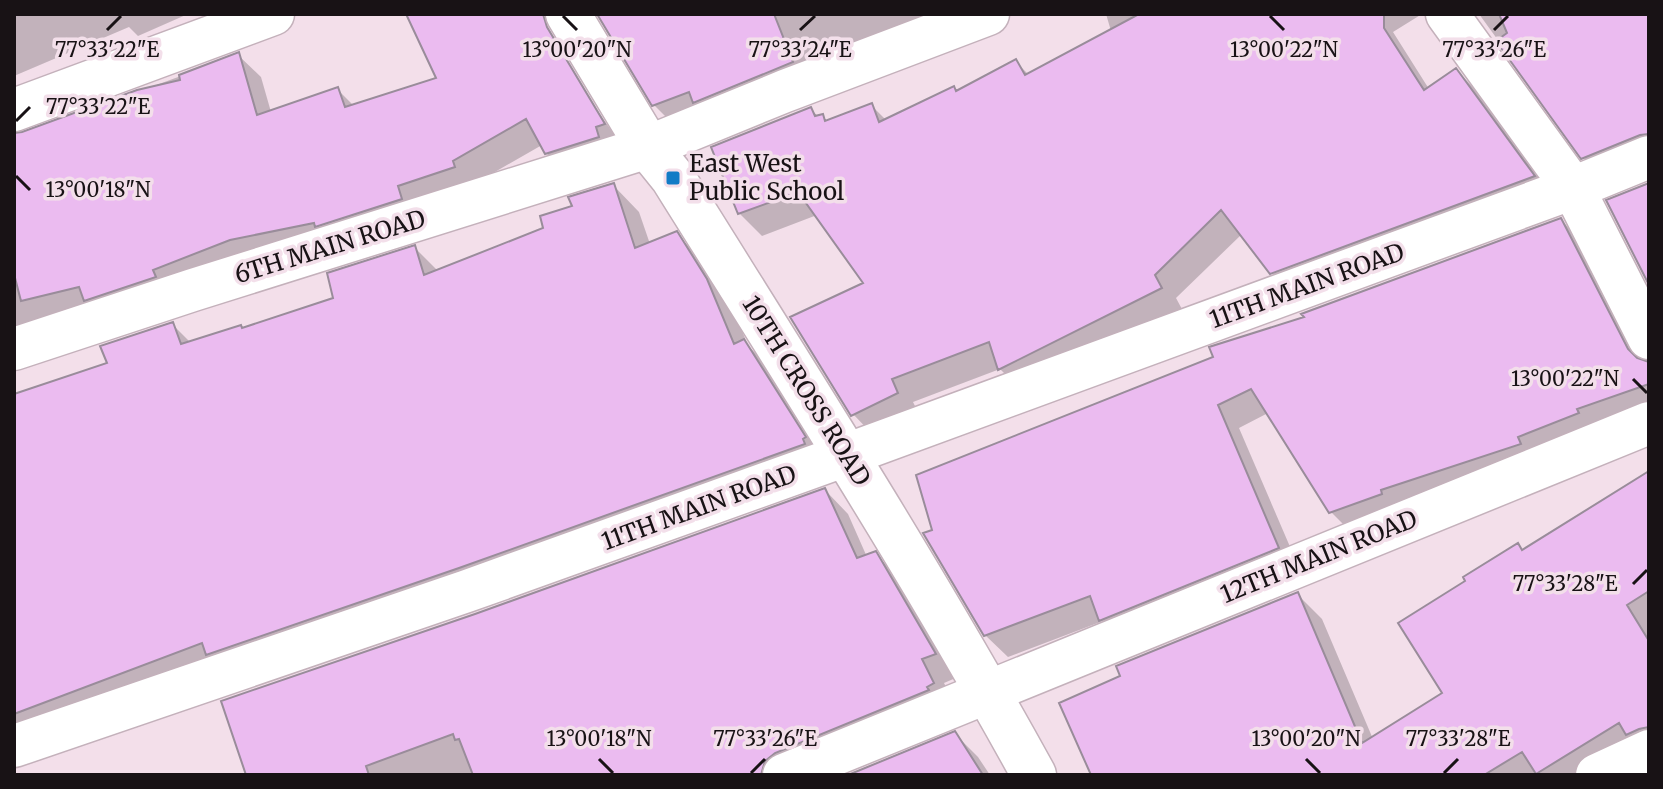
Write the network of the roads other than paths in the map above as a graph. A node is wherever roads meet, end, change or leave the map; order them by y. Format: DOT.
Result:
graph roads {
  1 [pos="273,14"];
  2 [pos="568,14"];
  3 [pos="988,14"];
  4 [pos="1447,14"];
  5 [pos="14,110"];
  6 [pos="648,147"];
  7 [pos="1649,157"];
  8 [pos="1573,188"];
  9 [pos="1649,338"];
  10 [pos="14,349"];
  11 [pos="1649,423"];
  12 [pos="846,455"];
  13 [pos="988,691"];
  14 [pos="14,746"];
  15 [pos="1649,751"];
  16 [pos="784,775"];
  17 [pos="1034,775"];
  18 [pos="1597,775"];
  1 -- 5 [label="street"];
  2 -- 6 [label="street, 10TH CROSS ROAD"];
  3 -- 6 [label="street, 6TH MAIN ROAD"];
  4 -- 8 [label="street"];
  6 -- 10 [label="street, 6TH MAIN ROAD"];
  6 -- 12 [label="street, 10TH CROSS ROAD"];
  7 -- 8 [label="street, 11TH MAIN ROAD"];
  8 -- 9 [label="street"];
  8 -- 12 [label="street, 11TH MAIN ROAD"];
  11 -- 13 [label="street, 12TH MAIN ROAD"];
  12 -- 13 [label="street, 10TH CROSS ROAD"];
  12 -- 14 [label="street, 11TH MAIN ROAD"];
  13 -- 16 [label="street, 12TH MAIN ROAD"];
  13 -- 17 [label="street, 10TH CROSS ROAD"];
  15 -- 18 [label="street"];
}
